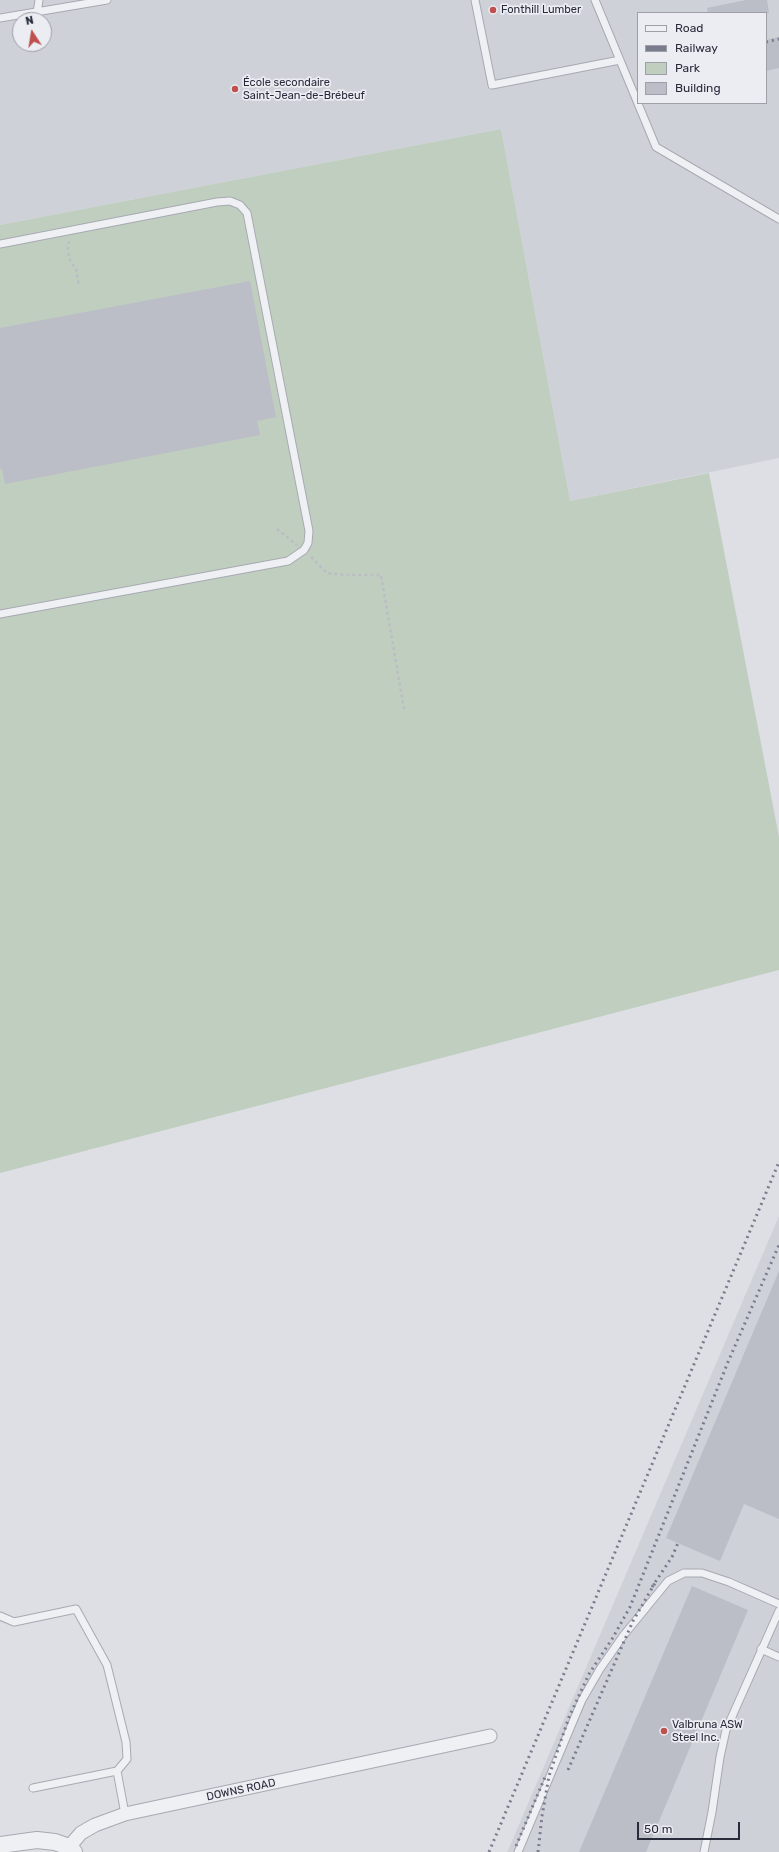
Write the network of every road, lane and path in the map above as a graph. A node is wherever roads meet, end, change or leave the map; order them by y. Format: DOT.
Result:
graph roads {
  1 [pos="39,0"];
  2 [pos="107,0"];
  3 [pos="475,0"];
  4 [pos="595,0"];
  5 [pos="37,12"];
  6 [pos="42,12"];
  7 [pos="12,16"];
  8 [pos="0,18"];
  9 [pos="620,60"];
  10 [pos="637,101"];
  11 [pos="638,104"];
  12 [pos="779,219"];
  13 [pos="70,230"];
  14 [pos="0,244"];
  15 [pos="78,286"];
  16 [pos="277,529"];
  17 [pos="304,550"];
  18 [pos="0,614"];
  19 [pos="404,709"];
  20 [pos="779,1604"];
  21 [pos="779,1611"];
  22 [pos="0,1616"];
  23 [pos="761,1649"];
  24 [pos="779,1657"];
  25 [pos="490,1736"];
  26 [pos="118,1770"];
  27 [pos="33,1788"];
  28 [pos="125,1814"];
  29 [pos="0,1845"];
  30 [pos="71,1850"];
  31 [pos="518,1852"];
  32 [pos="704,1852"];
  1 -- 5 [label="lane"];
  2 -- 6 [label="lane"];
  3 -- 9 [label="lane"];
  4 -- 9 [label="lane"];
  7 -- 8 [label="lane"];
  9 -- 10 [label="lane"];
  11 -- 12 [label="lane"];
  13 -- 14 [label="lane"];
  13 -- 15 [label="path"];
  13 -- 17 [label="lane"];
  16 -- 17 [label="path"];
  17 -- 18 [label="lane"];
  17 -- 19 [label="path"];
  20 -- 31 [label="lane"];
  21 -- 23 [label="lane"];
  22 -- 26 [label="lane"];
  23 -- 24 [label="lane"];
  23 -- 32 [label="lane"];
  25 -- 28 [label="street, DOWNS ROAD"];
  26 -- 27 [label="lane"];
  26 -- 28 [label="lane"];
  28 -- 30 [label="street, DOWNS ROAD"];
  29 -- 30 [label="street, DOWNS ROAD"];
}
